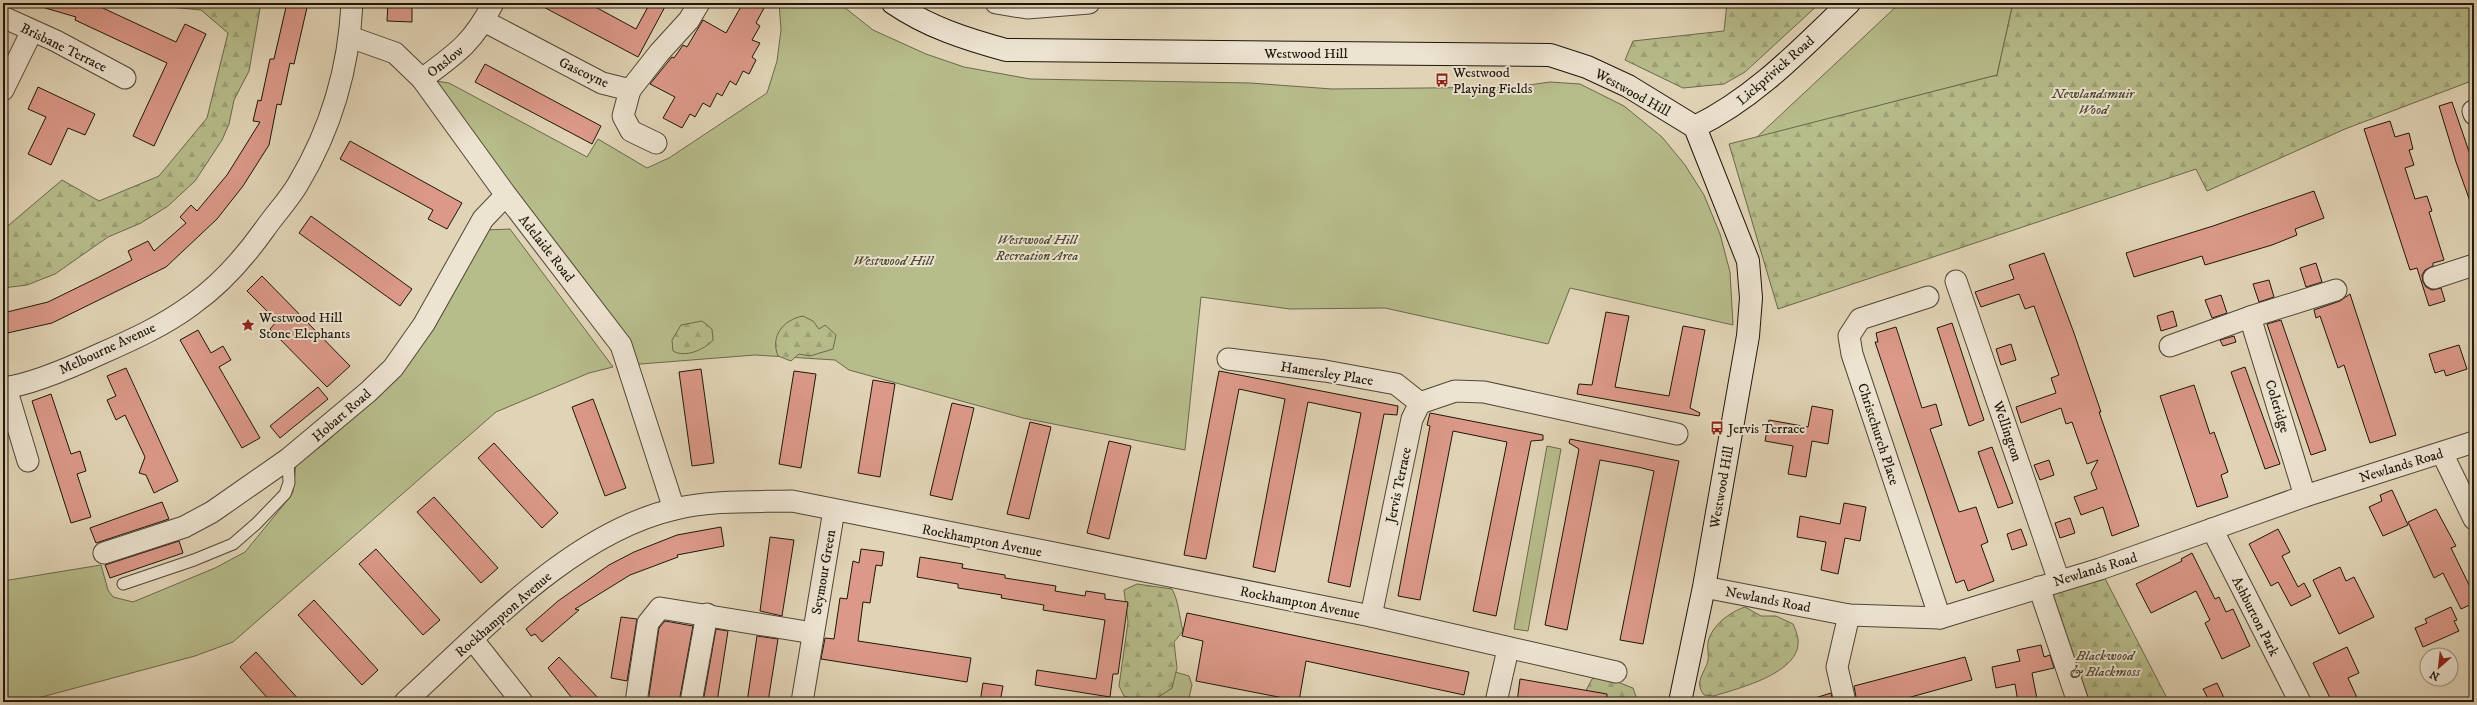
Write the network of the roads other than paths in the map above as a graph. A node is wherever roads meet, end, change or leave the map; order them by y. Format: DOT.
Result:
graph roads {
  1 [pos="352,3"];
  2 [pos="699,3"];
  3 [pos="893,3"];
  4 [pos="996,3"];
  5 [pos="1088,3"];
  6 [pos="1849,3"];
  7 [pos="488,12"];
  8 [pos="3,17"];
  9 [pos="32,31"];
  10 [pos="350,37"];
  11 [pos="125,78"];
  12 [pos="422,79"];
  13 [pos="3,90"];
  14 [pos="630,90"];
  15 [pos="1695,127"];
  16 [pos="656,143"];
  17 [pos="506,195"];
  18 [pos="2474,265"];
  19 [pos="2434,278"];
  20 [pos="1956,281"];
  21 [pos="2336,290"];
  22 [pos="1928,297"];
  23 [pos="2250,317"];
  24 [pos="2170,346"];
  25 [pos="1228,359"];
  26 [pos="4,388"];
  27 [pos="1420,403"];
  28 [pos="1677,434"];
  29 [pos="2474,442"];
  30 [pos="2442,453"];
  31 [pos="288,459"];
  32 [pos="28,461"];
  33 [pos="2305,496"];
  34 [pos="674,509"];
  35 [pos="834,510"];
  36 [pos="2474,519"];
  37 [pos="2212,529"];
  38 [pos="104,553"];
  39 [pos="2059,581"];
  40 [pos="123,584"];
  41 [pos="1704,587"];
  42 [pos="2039,587"];
  43 [pos="707,614"];
  44 [pos="1849,615"];
  45 [pos="1371,616"];
  46 [pos="1940,618"];
  47 [pos="812,633"];
  48 [pos="473,640"];
  49 [pos="1508,649"];
  50 [pos="1616,672"];
  51 [pos="405,702"];
  52 [pos="522,702"];
  53 [pos="636,702"];
  54 [pos="691,702"];
  55 [pos="802,702"];
  56 [pos="1496,702"];
  57 [pos="1680,702"];
  58 [pos="1845,702"];
  59 [pos="2078,702"];
  60 [pos="2300,702"];
  1 -- 10 [label="street, Melbourne Avenue"];
  2 -- 14 [label="street"];
  3 -- 15 [label="street, Westwood Hill"];
  4 -- 5 [label="street"];
  6 -- 15 [label="street, Lickprivick Road"];
  7 -- 12 [label="street, Onslow"];
  7 -- 14 [label="street, Gascoyne"];
  8 -- 9 [label="street, Brisbane Terrace"];
  9 -- 11 [label="street, Brisbane Terrace"];
  9 -- 13 [label="street"];
  10 -- 12 [label="street, Adelaide Road"];
  10 -- 26 [label="street, Melbourne Avenue"];
  12 -- 17 [label="street, Adelaide Road"];
  14 -- 16 [label="street"];
  15 -- 41 [label="street, Westwood Hill"];
  17 -- 31 [label="street, Hobart Road"];
  17 -- 34 [label="street, Adelaide Road"];
  18 -- 19 [label="street"];
  20 -- 39 [label="street, Wellington"];
  21 -- 23 [label="street"];
  22 -- 46 [label="street, Christchurch Place"];
  23 -- 24 [label="street"];
  23 -- 33 [label="street, Coleridge"];
  25 -- 27 [label="street, Hamersley Place"];
  26 -- 32 [label="street"];
  27 -- 28 [label="street"];
  27 -- 45 [label="street, Jervis Terrace"];
  29 -- 30 [label="street, Newlands Road"];
  30 -- 33 [label="street, Newlands Road"];
  30 -- 36 [label="street"];
  31 -- 38 [label="street, Hobart Road"];
  31 -- 40 [label="lane"];
  33 -- 37 [label="street, Newlands Road"];
  34 -- 35 [label="street, Rockhampton Avenue"];
  34 -- 48 [label="street, Rockhampton Avenue"];
  35 -- 45 [label="street, Rockhampton Avenue"];
  35 -- 47 [label="street, Seymour Green"];
  37 -- 39 [label="street, Newlands Road"];
  37 -- 60 [label="street, Ashburton Park"];
  39 -- 42 [label="street, Newlands Road"];
  41 -- 44 [label="street, Newlands Road"];
  41 -- 57 [label="street, Westwood Hill"];
  42 -- 46 [label="street, Newlands Road"];
  42 -- 59 [label="street"];
  43 -- 47 [label="street, Seymour Green"];
  43 -- 53 [label="street, Seymour Green"];
  43 -- 54 [label="street"];
  44 -- 46 [label="street, Newlands Road"];
  44 -- 58 [label="street"];
  45 -- 49 [label="street, Rockhampton Avenue"];
  47 -- 55 [label="street, Seymour Green"];
  48 -- 51 [label="street, Rockhampton Avenue"];
  48 -- 52 [label="street"];
  49 -- 50 [label="street, Rockhampton Avenue"];
  49 -- 56 [label="street"];
}
